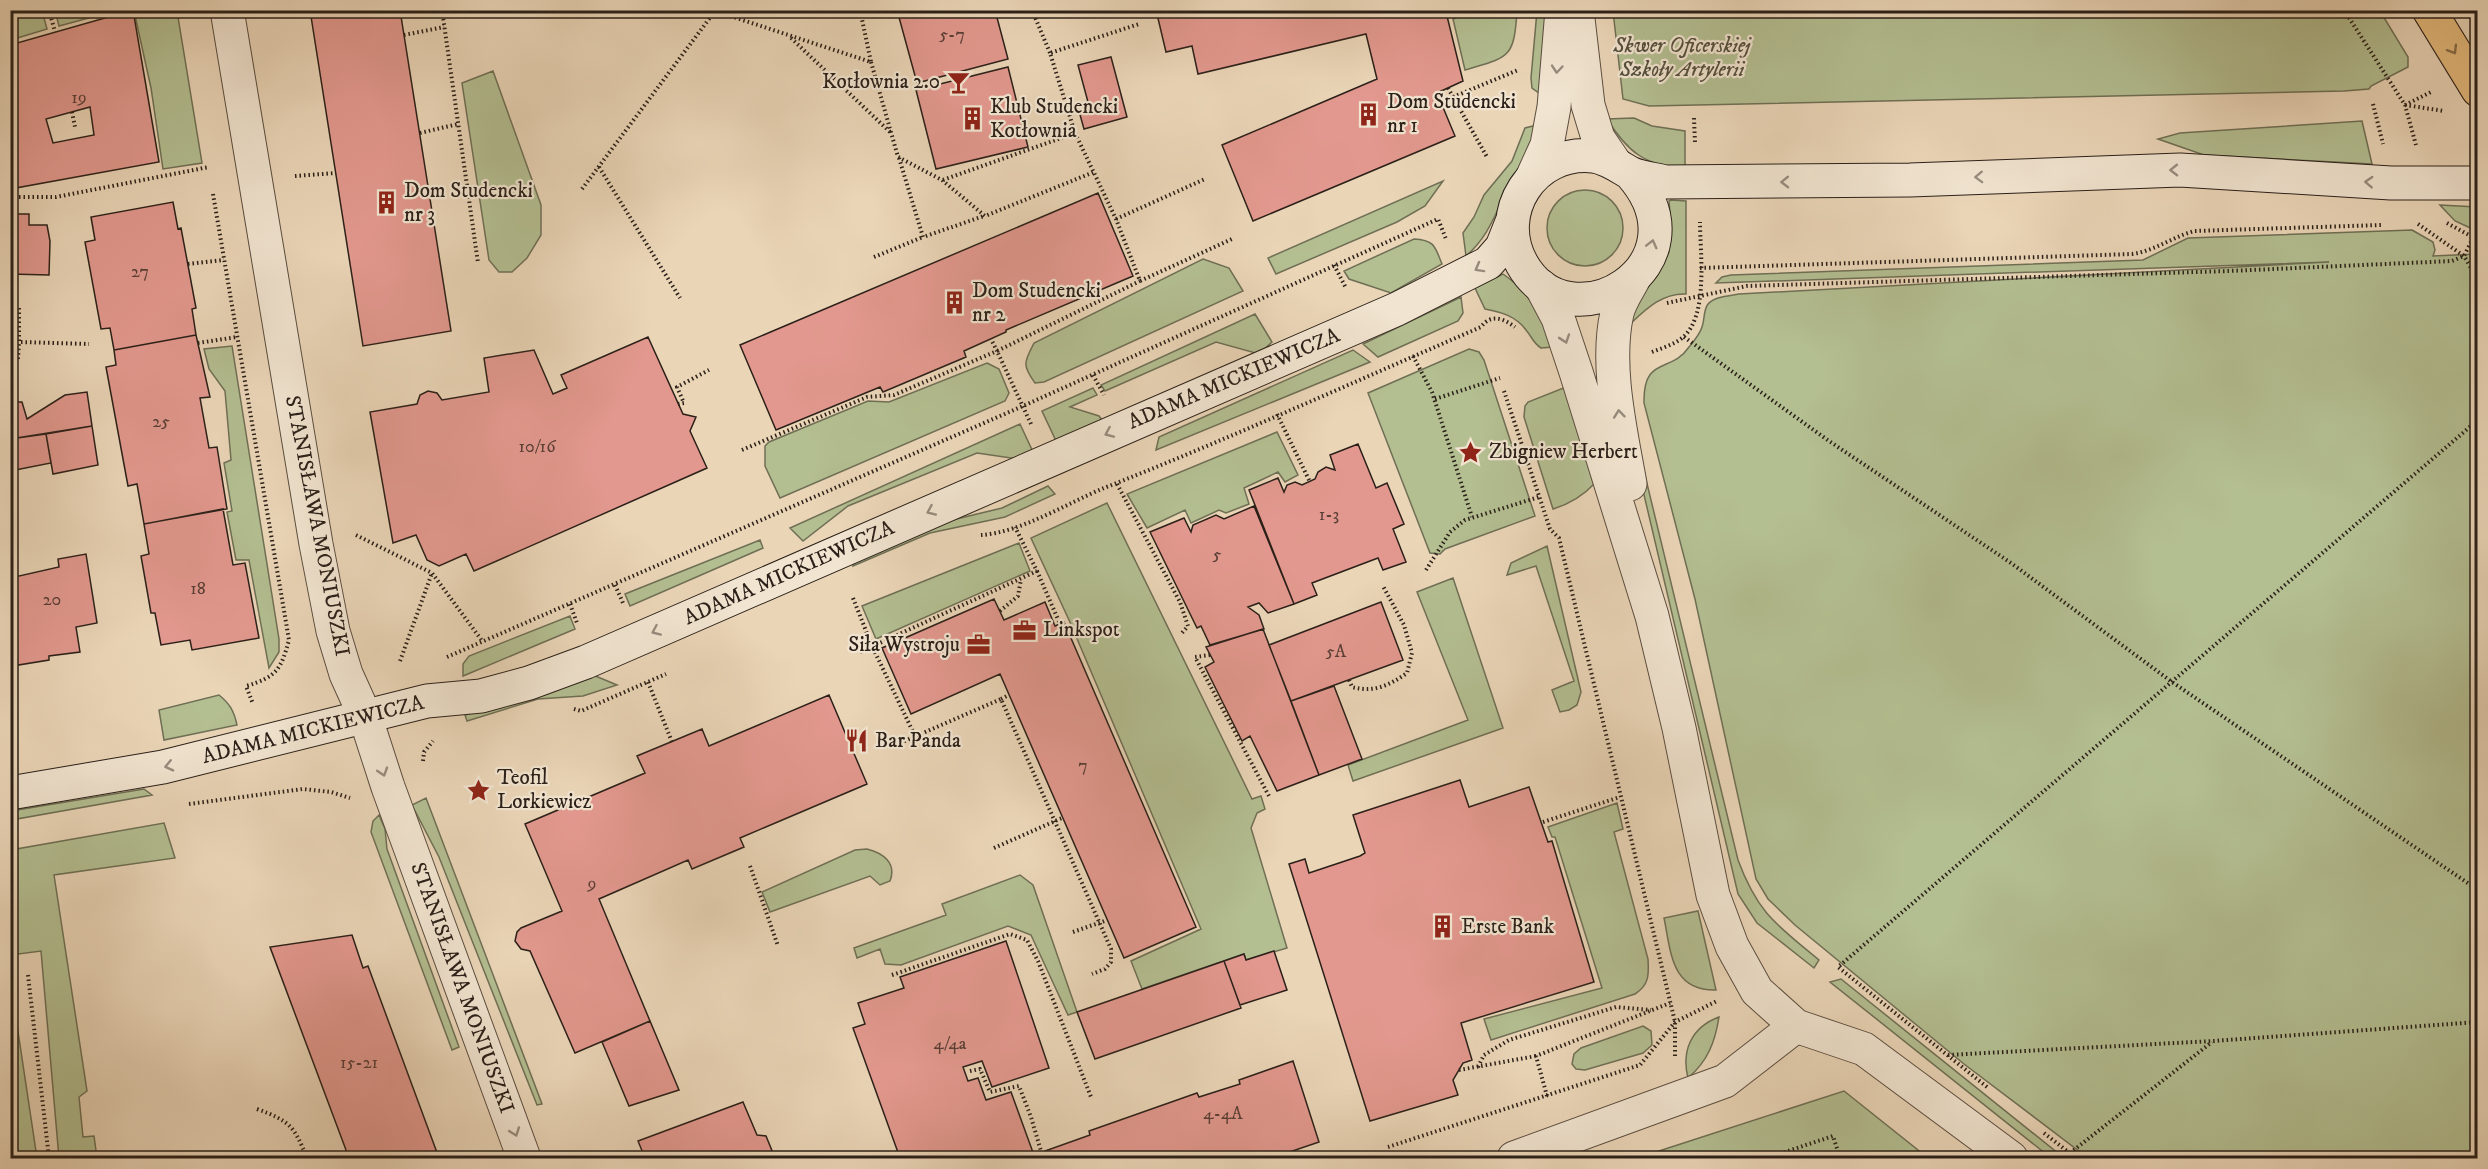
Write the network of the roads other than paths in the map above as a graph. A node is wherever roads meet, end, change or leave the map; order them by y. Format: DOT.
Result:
graph roads {
  1 [pos="227,10"];
  2 [pos="1562,10"];
  3 [pos="1577,10"];
  4 [pos="2429,10"];
  5 [pos="2478,90"];
  6 [pos="1623,168"];
  7 [pos="1532,178"];
  8 [pos="2478,183"];
  9 [pos="1512,222"];
  10 [pos="1633,280"];
  11 [pos="1541,286"];
  12 [pos="1652,616"];
  13 [pos="364,716"];
  14 [pos="10,793"];
  15 [pos="1796,1026"];
  16 [pos="524,1158"];
  17 [pos="1514,1158"];
  18 [pos="2011,1158"];
  1 -- 13 [label="street, STANISŁAWA MONIUSZKI"];
  2 -- 7 [label="street, one-way"];
  3 -- 6 [label="street"];
  4 -- 5 [label="main road, one-way"];
  6 -- 7 [label="street"];
  8 -- 6 [label="street, one-way"];
  10 -- 6 [label="street, one-way"];
  7 -- 9 [label="street"];
  9 -- 11 [label="street"];
  9 -- 13 [label="street, ADAMA MICKIEWICZA, one-way"];
  10 -- 11 [label="street"];
  12 -- 10 [label="street, one-way"];
  11 -- 12 [label="street, one-way"];
  12 -- 15 [label="street"];
  13 -- 14 [label="street, ADAMA MICKIEWICZA, one-way"];
  13 -- 16 [label="street, STANISŁAWA MONIUSZKI, one-way"];
  15 -- 17 [label="street"];
  15 -- 18 [label="street"];
}
